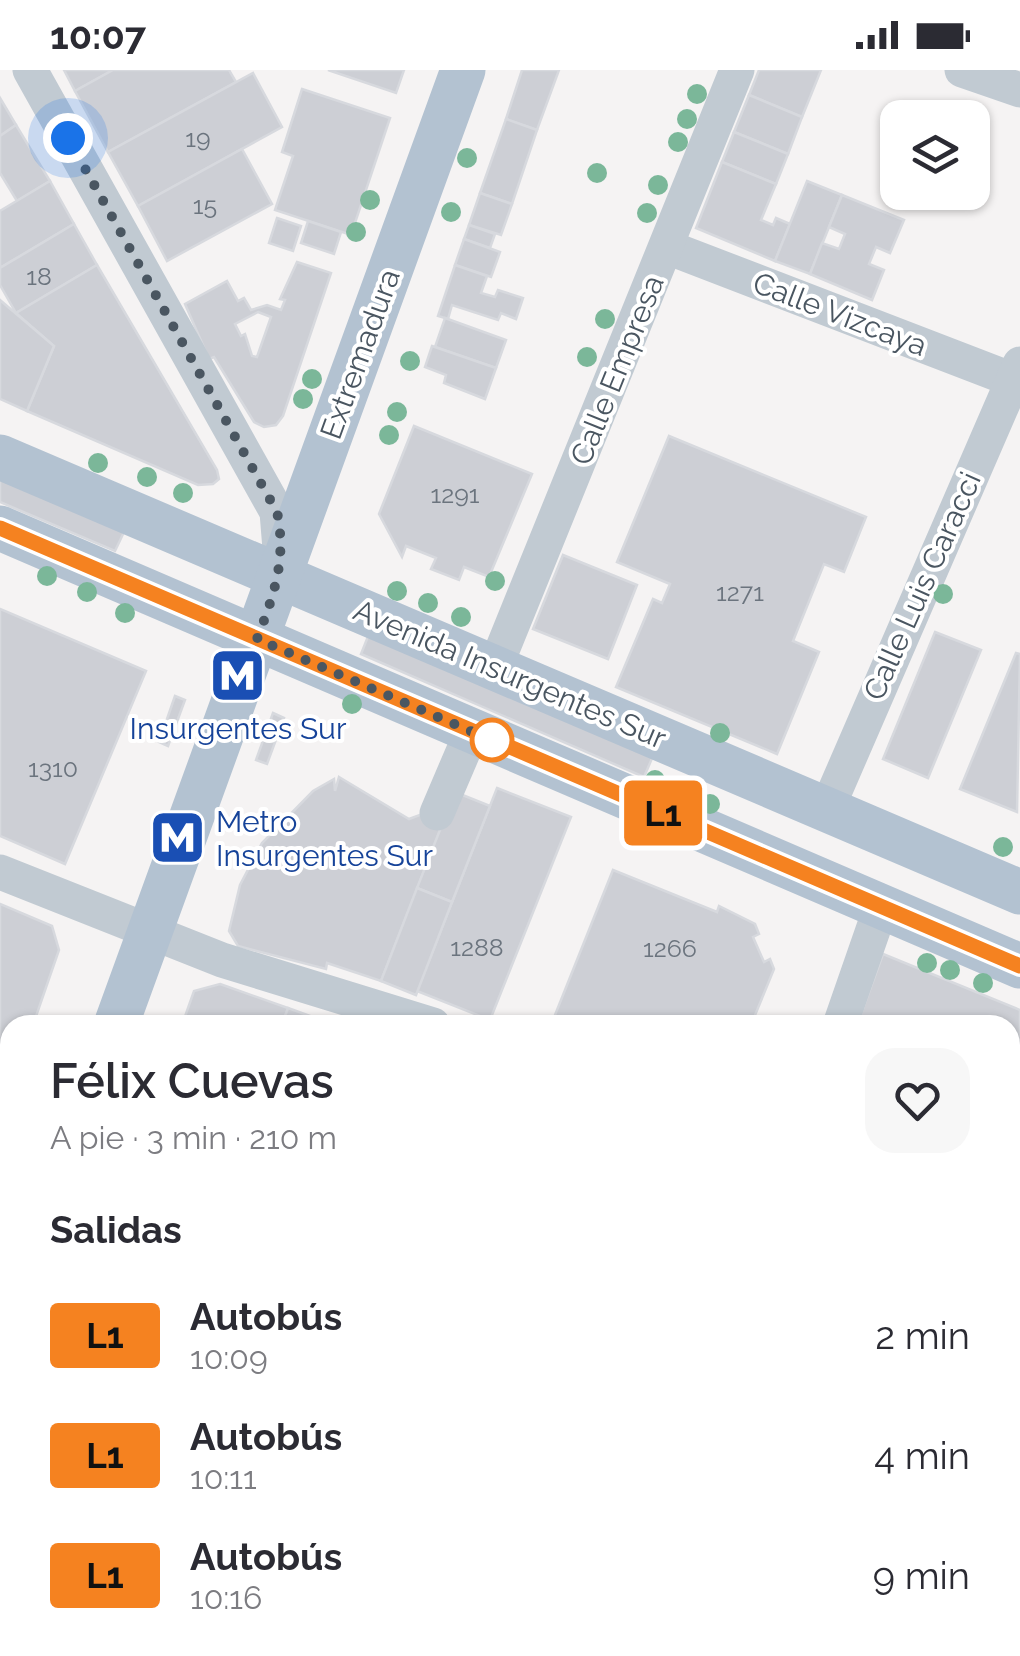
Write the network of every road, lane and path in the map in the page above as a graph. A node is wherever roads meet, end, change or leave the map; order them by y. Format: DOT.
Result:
graph roads {
  1 [pos="30,70"];
  2 [pos="463,70"];
  3 [pos="737,70"];
  4 [pos="962,70"];
  5 [pos="1020,90"];
  6 [pos="667,247"];
  7 [pos="1017,372"];
  8 [pos="0,456"];
  9 [pos="0,528"];
  10 [pos="280,576"];
  11 [pos="257,639"];
  12 [pos="494,670"];
  13 [pos="472,731"];
  14 [pos="827,809"];
  15 [pos="437,813"];
  16 [pos="0,872"];
  17 [pos="1020,892"];
  18 [pos="881,907"];
  19 [pos="150,933"];
  20 [pos="1020,966"];
  21 [pos="120,1015"];
  22 [pos="401,1015"];
  23 [pos="843,1015"];
  1 -- 10 [label="street"];
  2 -- 10 [label="main road, Extremadura"];
  3 -- 6 [label="street, Calle Empresa"];
  4 -- 5 [label="street"];
  6 -- 7 [label="street, Calle Vizcaya"];
  6 -- 12 [label="street, Calle Empresa"];
  7 -- 14 [label="street, Calle Luis Caracci"];
  8 -- 10 [label="main road, Avenida Insurgentes Sur"];
  9 -- 11 [label="main road"];
  10 -- 11 [label="main road, Extremadura"];
  10 -- 12 [label="main road, Avenida Insurgentes Sur"];
  11 -- 13 [label="main road"];
  11 -- 19 [label="main road, Extremadura"];
  12 -- 14 [label="main road, Avenida Insurgentes Sur"];
  13 -- 15 [label="street"];
  13 -- 18 [label="main road"];
  14 -- 17 [label="main road, Avenida Insurgentes Sur"];
  16 -- 19 [label="street"];
  18 -- 20 [label="main road"];
  18 -- 23 [label="street"];
  19 -- 21 [label="main road, Extremadura"];
  19 -- 22 [label="street"];
}
